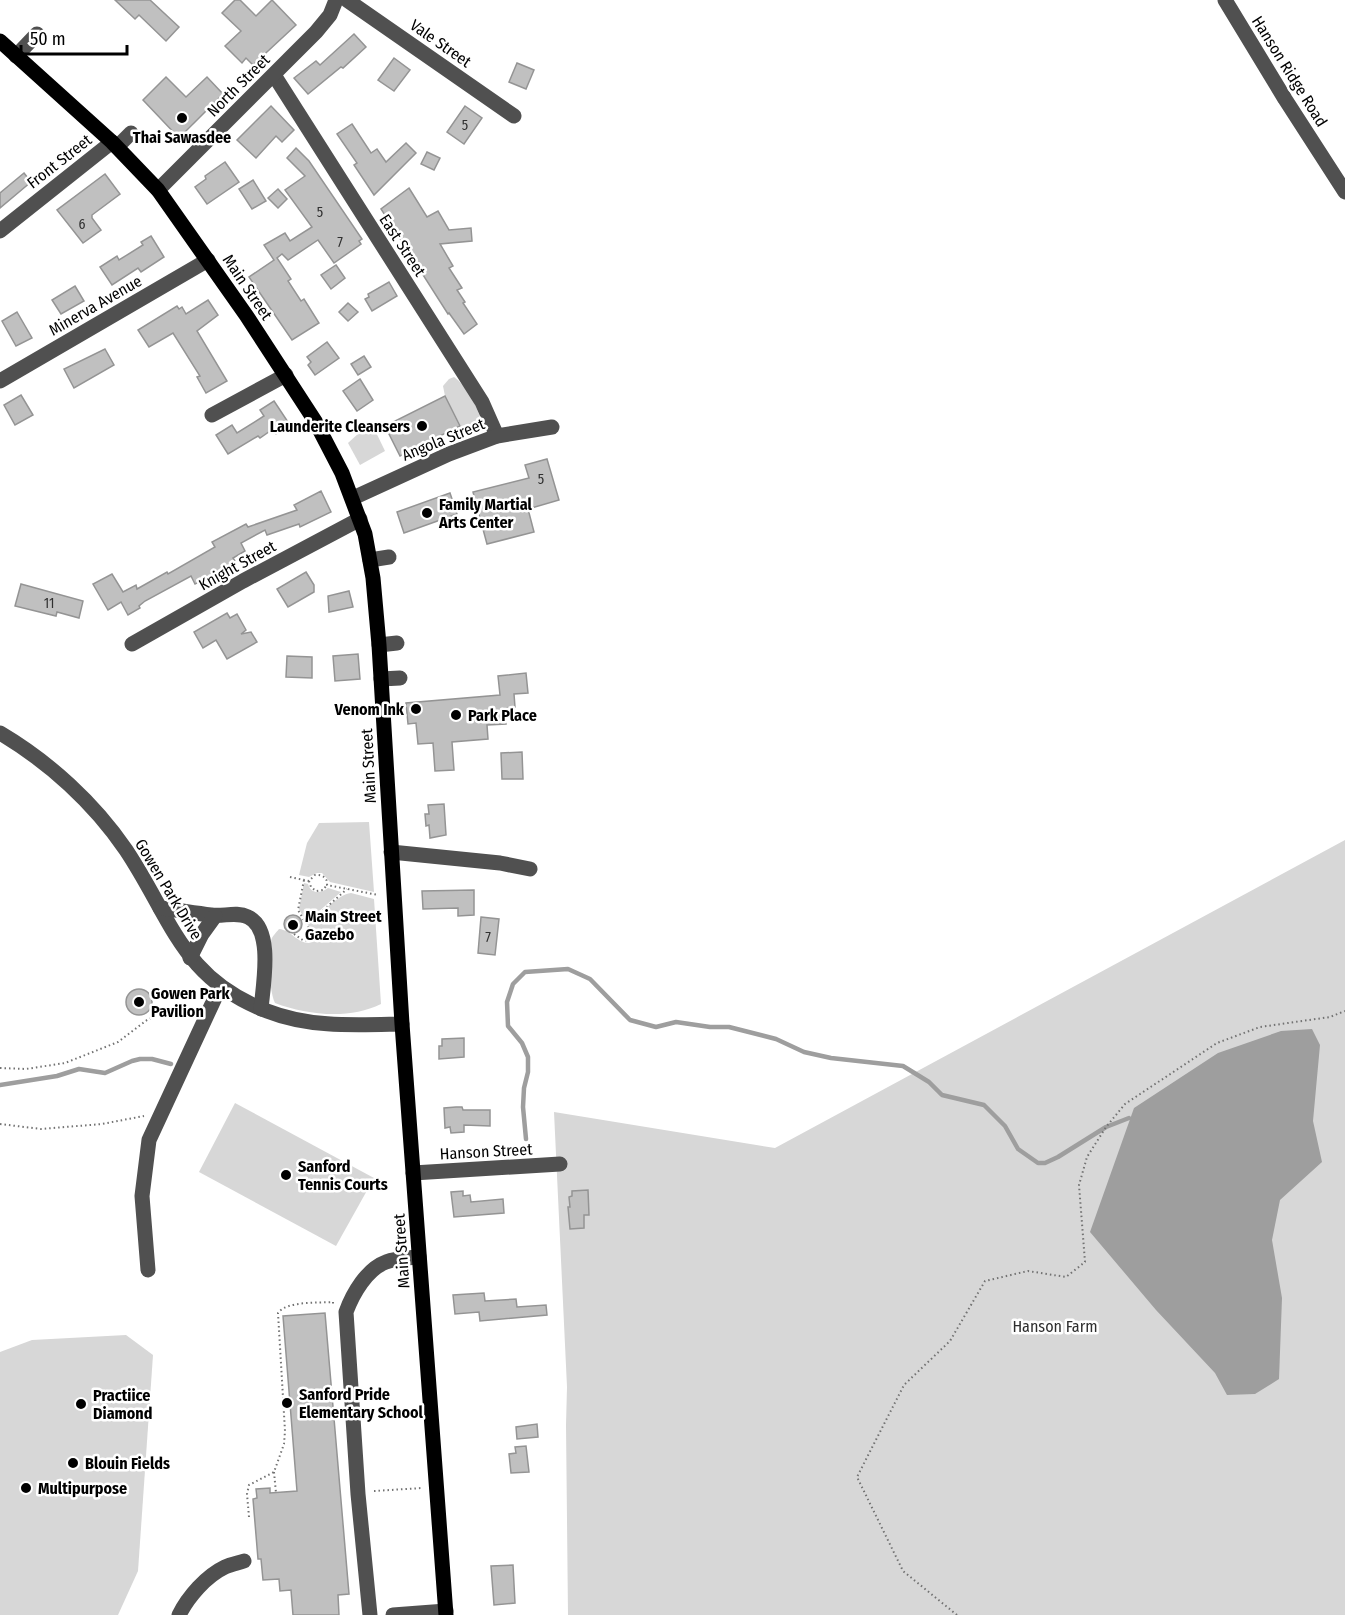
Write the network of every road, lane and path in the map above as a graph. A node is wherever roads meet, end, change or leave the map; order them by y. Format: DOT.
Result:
graph roads {
  1 [pos="336,0"];
  2 [pos="347,0"];
  3 [pos="1225,0"];
  4 [pos="37,34"];
  5 [pos="0,41"];
  6 [pos="16,56"];
  7 [pos="274,75"];
  8 [pos="514,116"];
  9 [pos="131,133"];
  10 [pos="115,145"];
  11 [pos="158,190"];
  12 [pos="1345,192"];
  13 [pos="0,231"];
  14 [pos="208,260"];
  15 [pos="286,375"];
  16 [pos="0,381"];
  17 [pos="212,415"];
  18 [pos="552,427"];
  19 [pos="497,436"];
  20 [pos="353,498"];
  21 [pos="360,519"];
  22 [pos="389,557"];
  23 [pos="370,560"];
  24 [pos="397,643"];
  25 [pos="132,645"];
  26 [pos="379,645"];
  27 [pos="400,678"];
  28 [pos="381,679"];
  29 [pos="0,733"];
  30 [pos="391,852"];
  31 [pos="530,869"];
  32 [pos="290,877"];
  33 [pos="303,880"];
  34 [pos="309,881"];
  35 [pos="327,885"];
  36 [pos="347,890"];
  37 [pos="393,894"];
  38 [pos="160,908"];
  39 [pos="214,916"];
  40 [pos="303,920"];
  41 [pos="294,934"];
  42 [pos="190,958"];
  43 [pos="220,987"];
  44 [pos="212,1005"];
  45 [pos="261,1009"];
  46 [pos="1345,1011"];
  47 [pos="402,1024"];
  48 [pos="0,1068"];
  49 [pos="161,1113"];
  50 [pos="0,1124"];
  51 [pos="560,1164"];
  52 [pos="413,1173"];
  53 [pos="419,1257"];
  54 [pos="148,1270"];
  55 [pos="333,1314"];
  56 [pos="274,1472"];
  57 [pos="436,1487"];
  58 [pos="276,1492"];
  59 [pos="358,1492"];
  60 [pos="249,1517"];
  61 [pos="243,1561"];
  62 [pos="446,1613"];
  63 [pos="179,1615"];
  64 [pos="370,1615"];
  65 [pos="393,1615"];
  66 [pos="957,1615"];
  1 -- 7 [label="street, North Street"];
  2 -- 8 [label="street, Vale Street"];
  3 -- 12 [label="street, Hanson Ridge Road"];
  4 -- 6 [label="street"];
  5 -- 6 [label="main road, Main Street"];
  6 -- 10 [label="main road, Main Street"];
  7 -- 11 [label="street, North Street"];
  7 -- 19 [label="street, East Street"];
  9 -- 10 [label="street, Front Street"];
  10 -- 11 [label="main road, Main Street"];
  10 -- 13 [label="street, Front Street"];
  11 -- 14 [label="main road, Main Street"];
  14 -- 15 [label="main road, Main Street"];
  14 -- 16 [label="street, Minerva Avenue"];
  15 -- 17 [label="street"];
  15 -- 20 [label="main road, Main Street"];
  18 -- 19 [label="street, Angola Street"];
  19 -- 20 [label="street, Angola Street"];
  20 -- 21 [label="main road, Main Street"];
  21 -- 23 [label="main road, Main Street"];
  21 -- 25 [label="street, Knight Street"];
  22 -- 23 [label="street"];
  23 -- 26 [label="main road, Main Street"];
  24 -- 26 [label="street"];
  26 -- 28 [label="main road, Main Street"];
  27 -- 28 [label="street"];
  28 -- 30 [label="main road, Main Street"];
  29 -- 38 [label="street, Gowen Park Drive"];
  30 -- 31 [label="street"];
  30 -- 37 [label="main road, Main Street"];
  32 -- 33 [label="path"];
  33 -- 34 [label="path"];
  33 -- 40 [label="path"];
  34 -- 35 [label="path"];
  34 -- 35 [label="path"];
  35 -- 36 [label="path"];
  36 -- 37 [label="path"];
  36 -- 40 [label="path"];
  37 -- 47 [label="main road, Main Street"];
  38 -- 39 [label="street"];
  38 -- 42 [label="street, Gowen Park Drive"];
  39 -- 42 [label="street"];
  39 -- 45 [label="street"];
  40 -- 41 [label="path"];
  42 -- 43 [label="street, Gowen Park Drive"];
  43 -- 44 [label="street"];
  43 -- 45 [label="street, Gowen Park Drive"];
  44 -- 48 [label="path"];
  44 -- 49 [label="street"];
  45 -- 47 [label="street, Gowen Park Drive"];
  46 -- 66 [label="path"];
  47 -- 52 [label="main road, Main Street"];
  49 -- 50 [label="path"];
  49 -- 54 [label="street"];
  51 -- 52 [label="street, Hanson Street"];
  52 -- 53 [label="main road, Main Street"];
  53 -- 57 [label="main road, Main Street"];
  53 -- 59 [label="street"];
  55 -- 56 [label="path"];
  56 -- 58 [label="path"];
  56 -- 60 [label="path"];
  57 -- 59 [label="path"];
  57 -- 62 [label="main road, Main Street"];
  59 -- 64 [label="street"];
  61 -- 63 [label="street"];
  62 -- 65 [label="street"];
}
